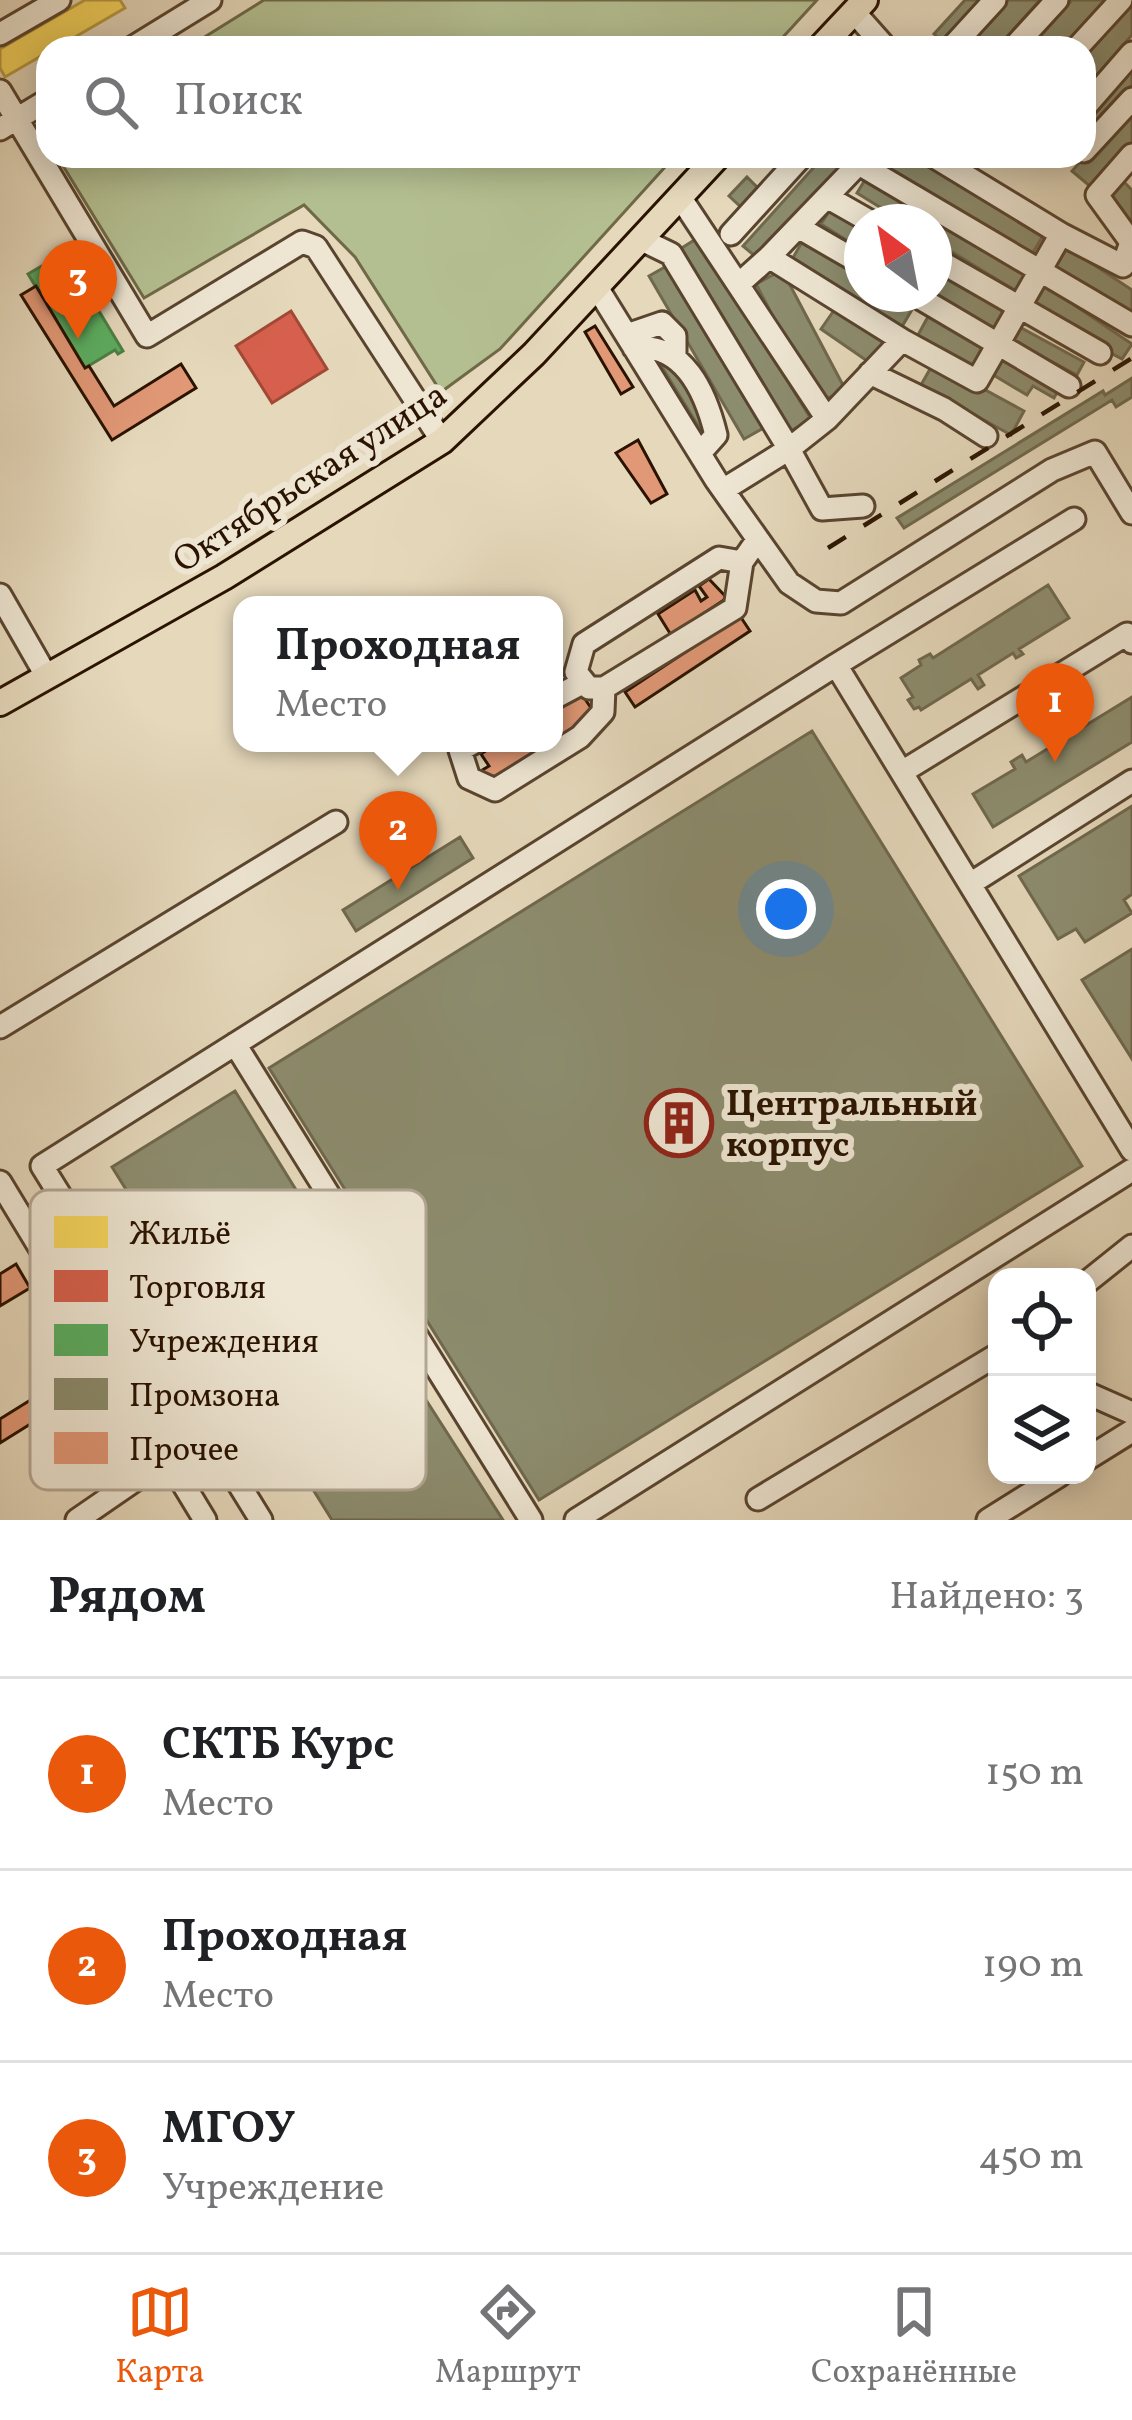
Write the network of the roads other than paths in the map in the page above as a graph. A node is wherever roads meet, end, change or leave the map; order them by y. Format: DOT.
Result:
graph roads {
  1 [pos="58,0"];
  2 [pos="210,0"];
  3 [pos="995,0"];
  4 [pos="1057,0"];
  5 [pos="1121,0"];
  6 [pos="860,6"];
  7 [pos="0,34"];
  8 [pos="152,36"];
  9 [pos="831,36"];
  10 [pos="879,36"];
  11 [pos="962,36"];
  12 [pos="1024,36"];
  13 [pos="1088,36"];
  14 [pos="1132,53"];
  15 [pos="0,91"];
  16 [pos="1096,94"];
  17 [pos="1132,99"];
  18 [pos="36,108"];
  19 [pos="8,125"];
  20 [pos="1096,138"];
  21 [pos="1129,166"];
  22 [pos="36,168"];
  23 [pos="36,168"];
  24 [pos="707,168"];
  25 [pos="794,168"];
  26 [pos="855,168"];
  27 [pos="876,168"];
  28 [pos="953,168"];
  29 [pos="680,197"];
  30 [pos="827,197"];
  31 [pos="844,207"];
  32 [pos="798,227"];
  33 [pos="731,234"];
  34 [pos="1061,234"];
  35 [pos="640,238"];
  36 [pos="844,254"];
  37 [pos="769,257"];
  38 [pos="952,268"];
  39 [pos="1040,271"];
  40 [pos="740,283"];
  41 [pos="596,286"];
  42 [pos="1020,306"];
  43 [pos="944,312"];
  44 [pos="1132,325"];
  45 [pos="902,340"];
  46 [pos="631,342"];
  47 [pos="998,344"];
  48 [pos="1100,353"];
  49 [pos="870,373"];
  50 [pos="1069,386"];
  51 [pos="827,418"];
  52 [pos="986,436"];
  53 [pos="442,441"];
  54 [pos="789,449"];
  55 [pos="700,453"];
  56 [pos="723,490"];
  57 [pos="863,506"];
  58 [pos="1132,513"];
  59 [pos="1075,520"];
  60 [pos="758,539"];
  61 [pos="742,562"];
  62 [pos="0,596"];
  63 [pos="1132,642"];
  64 [pos="836,665"];
  65 [pos="47,677"];
  66 [pos="594,685"];
  67 [pos="563,695"];
  68 [pos="0,704"];
  69 [pos="563,748"];
  70 [pos="461,752"];
  71 [pos="556,752"];
  72 [pos="902,772"];
  73 [pos="1132,781"];
  74 [pos="336,822"];
  75 [pos="970,884"];
  76 [pos="0,1027"];
  77 [pos="235,1044"];
  78 [pos="1132,1150"];
  79 [pos="1132,1170"];
  80 [pos="0,1182"];
  81 [pos="57,1190"];
  82 [pos="326,1190"];
  83 [pos="30,1232"];
  84 [pos="1132,1246"];
  85 [pos="1096,1275"];
  86 [pos="426,1351"];
  87 [pos="988,1360"];
  88 [pos="1096,1397"];
  89 [pos="1132,1413"];
  90 [pos="1132,1431"];
  91 [pos="1096,1453"];
  92 [pos="1046,1484"];
  93 [pos="121,1490"];
  94 [pos="187,1490"];
  95 [pos="242,1490"];
  96 [pos="758,1498"];
  97 [pos="77,1520"];
  98 [pos="205,1520"];
  99 [pos="261,1520"];
  100 [pos="531,1520"];
  101 [pos="576,1520"];
  102 [pos="988,1520"];
  1 -- 7 [label="street"];
  2 -- 8 [label="street"];
  3 -- 11 [label="street"];
  4 -- 12 [label="street"];
  5 -- 13 [label="street"];
  6 -- 9 [label="main road"];
  6 -- 10 [label="street"];
  14 -- 16 [label="street"];
  15 -- 19 [label="street"];
  17 -- 20 [label="street"];
  18 -- 19 [label="street"];
  19 -- 22 [label="street"];
  21 -- 34 [label="street"];
  23 -- 53 [label="street"];
  24 -- 29 [label="main road, Октябрьская улица"];
  25 -- 33 [label="street"];
  26 -- 30 [label="street"];
  27 -- 39 [label="street"];
  28 -- 34 [label="street"];
  29 -- 35 [label="main road, Октябрьская улица"];
  29 -- 40 [label="street"];
  30 -- 31 [label="street"];
  30 -- 32 [label="street"];
  32 -- 36 [label="street"];
  32 -- 37 [label="street"];
  34 -- 39 [label="street"];
  35 -- 41 [label="main road, Октябрьская улица"];
  35 -- 54 [label="street"];
  37 -- 40 [label="street"];
  37 -- 45 [label="street"];
  38 -- 42 [label="street"];
  39 -- 42 [label="street"];
  39 -- 44 [label="street"];
  40 -- 51 [label="street"];
  41 -- 46 [label="street"];
  41 -- 53 [label="main road, Октябрьская улица"];
  42 -- 47 [label="street"];
  42 -- 48 [label="street"];
  43 -- 47 [label="street"];
  45 -- 47 [label="street"];
  45 -- 49 [label="street"];
  46 -- 55 [label="street"];
  46 -- 55 [label="street"];
  47 -- 50 [label="street"];
  49 -- 51 [label="street"];
  49 -- 52 [label="street"];
  51 -- 54 [label="street"];
  53 -- 65 [label="main road, Октябрьская улица"];
  54 -- 56 [label="street"];
  54 -- 57 [label="street"];
  55 -- 56 [label="street"];
  56 -- 60 [label="street"];
  58 -- 60 [label="street"];
  59 -- 64 [label="street"];
  60 -- 61 [label="street"];
  61 -- 66 [label="street"];
  61 -- 66 [label="street"];
  62 -- 65 [label="street"];
  63 -- 72 [label="street"];
  64 -- 72 [label="street"];
  64 -- 77 [label="street"];
  65 -- 68 [label="main road, Октябрьская улица"];
  66 -- 67 [label="street"];
  66 -- 69 [label="street"];
  70 -- 71 [label="street"];
  72 -- 75 [label="street"];
  73 -- 75 [label="street"];
  74 -- 76 [label="street"];
  75 -- 78 [label="street"];
  77 -- 81 [label="street"];
  77 -- 82 [label="street"];
  79 -- 101 [label="street"];
  80 -- 83 [label="street"];
  84 -- 85 [label="street"];
  86 -- 100 [label="street"];
  87 -- 96 [label="street"];
  88 -- 89 [label="street"];
  90 -- 91 [label="street"];
  92 -- 102 [label="street"];
  93 -- 97 [label="street"];
  94 -- 98 [label="street"];
  95 -- 99 [label="street"];
}
